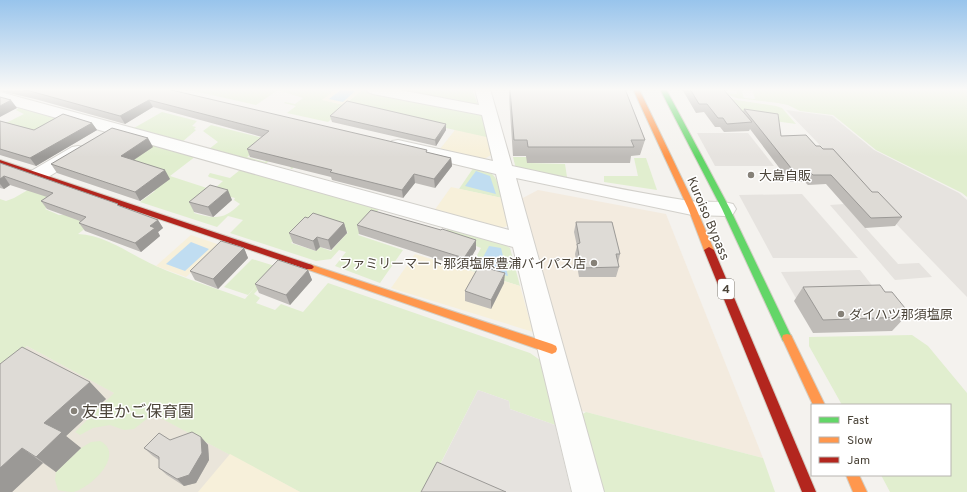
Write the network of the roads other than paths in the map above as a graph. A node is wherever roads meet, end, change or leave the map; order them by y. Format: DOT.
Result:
graph roads {
  1 [pos="54,112"];
  2 [pos="490,112"];
  3 [pos="647,112"];
  4 [pos="675,112"];
  5 [pos="115,129"];
  6 [pos="382,141"];
  7 [pos="0,162"];
  8 [pos="506,171"];
  9 [pos="38,175"];
  10 [pos="692,208"];
  11 [pos="726,209"];
  12 [pos="524,242"];
  13 [pos="552,349"];
  14 [pos="819,404"];
  15 [pos="852,476"];
  16 [pos="588,492"];
  17 [pos="809,492"];
  18 [pos="860,492"];
  1 -- 5 [label="street"];
  2 -- 8 [label="street"];
  3 -- 10 [label="main road, Kuroiso Bypass / 4"];
  4 -- 11 [label="main road, Kuroiso Bypass"];
  5 -- 9 [label="street"];
  5 -- 12 [label="street"];
  6 -- 8 [label="street"];
  7 -- 9 [label="main road"];
  8 -- 10 [label="street"];
  8 -- 12 [label="street"];
  9 -- 13 [label="main road"];
  10 -- 11 [label="street"];
  10 -- 17 [label="main road, Kuroiso Bypass / 4"];
  11 -- 14 [label="main road, Kuroiso Bypass"];
  12 -- 13 [label="street"];
  13 -- 16 [label="street"];
  15 -- 18 [label="main road"];
}
